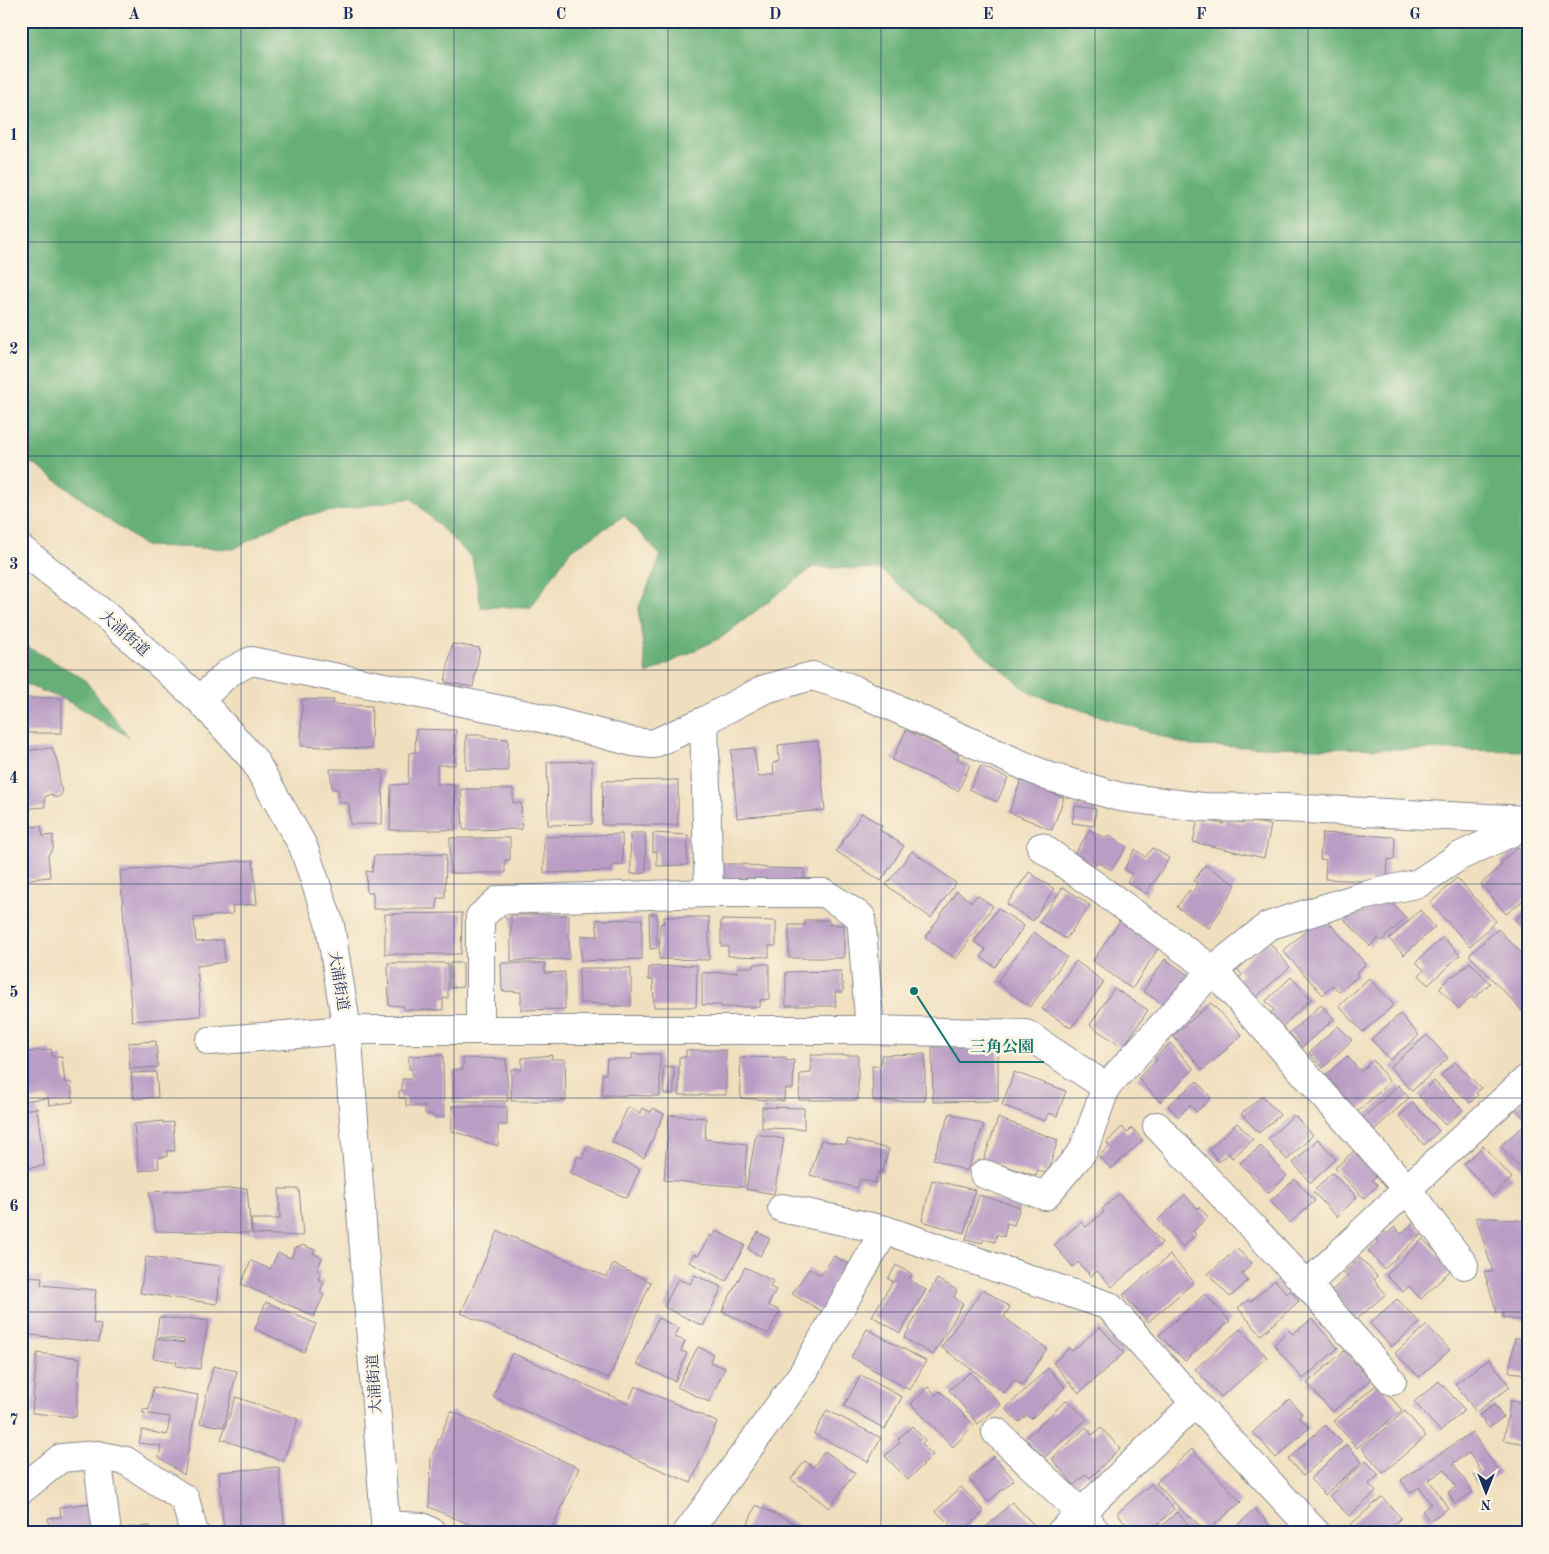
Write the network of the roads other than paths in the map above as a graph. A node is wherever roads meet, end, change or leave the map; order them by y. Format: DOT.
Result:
graph roads {
  1 [pos="21,549"];
  2 [pos="200,700"];
  3 [pos="704,721"];
  4 [pos="1520,828"];
  5 [pos="1041,847"];
  6 [pos="709,893"];
  7 [pos="1213,970"];
  8 [pos="347,1030"];
  9 [pos="480,1030"];
  10 [pos="870,1030"];
  11 [pos="210,1041"];
  12 [pos="1528,1078"];
  13 [pos="1106,1087"];
  14 [pos="1157,1126"];
  15 [pos="984,1174"];
  16 [pos="1407,1189"];
  17 [pos="782,1208"];
  18 [pos="885,1230"];
  19 [pos="1464,1265"];
  20 [pos="1307,1285"];
  21 [pos="1392,1381"];
  22 [pos="1195,1404"];
  23 [pos="996,1432"];
  24 [pos="97,1455"];
  25 [pos="21,1490"];
  26 [pos="1089,1523"];
  27 [pos="386,1529"];
  28 [pos="107,1533"];
  29 [pos="194,1533"];
  30 [pos="434,1533"];
  31 [pos="686,1533"];
  32 [pos="1060,1533"];
  33 [pos="1316,1533"];
  1 -- 2 [label="street, 大浦街道"];
  2 -- 3 [label="street"];
  2 -- 8 [label="street, 大浦街道"];
  3 -- 4 [label="street"];
  3 -- 6 [label="street"];
  4 -- 7 [label="street"];
  5 -- 7 [label="street"];
  6 -- 9 [label="street"];
  6 -- 10 [label="street"];
  7 -- 13 [label="street"];
  7 -- 16 [label="street"];
  8 -- 9 [label="street"];
  8 -- 11 [label="street"];
  8 -- 27 [label="street, 大浦街道"];
  9 -- 10 [label="street"];
  10 -- 13 [label="street"];
  12 -- 16 [label="street"];
  13 -- 15 [label="street"];
  14 -- 20 [label="street"];
  16 -- 19 [label="street"];
  16 -- 20 [label="street"];
  17 -- 18 [label="street"];
  18 -- 22 [label="street"];
  18 -- 31 [label="street"];
  20 -- 21 [label="street"];
  22 -- 26 [label="street"];
  22 -- 33 [label="street"];
  23 -- 26 [label="street"];
  24 -- 25 [label="street"];
  24 -- 28 [label="street"];
  24 -- 29 [label="street"];
  26 -- 32 [label="street"];
  27 -- 30 [label="street"];
}
